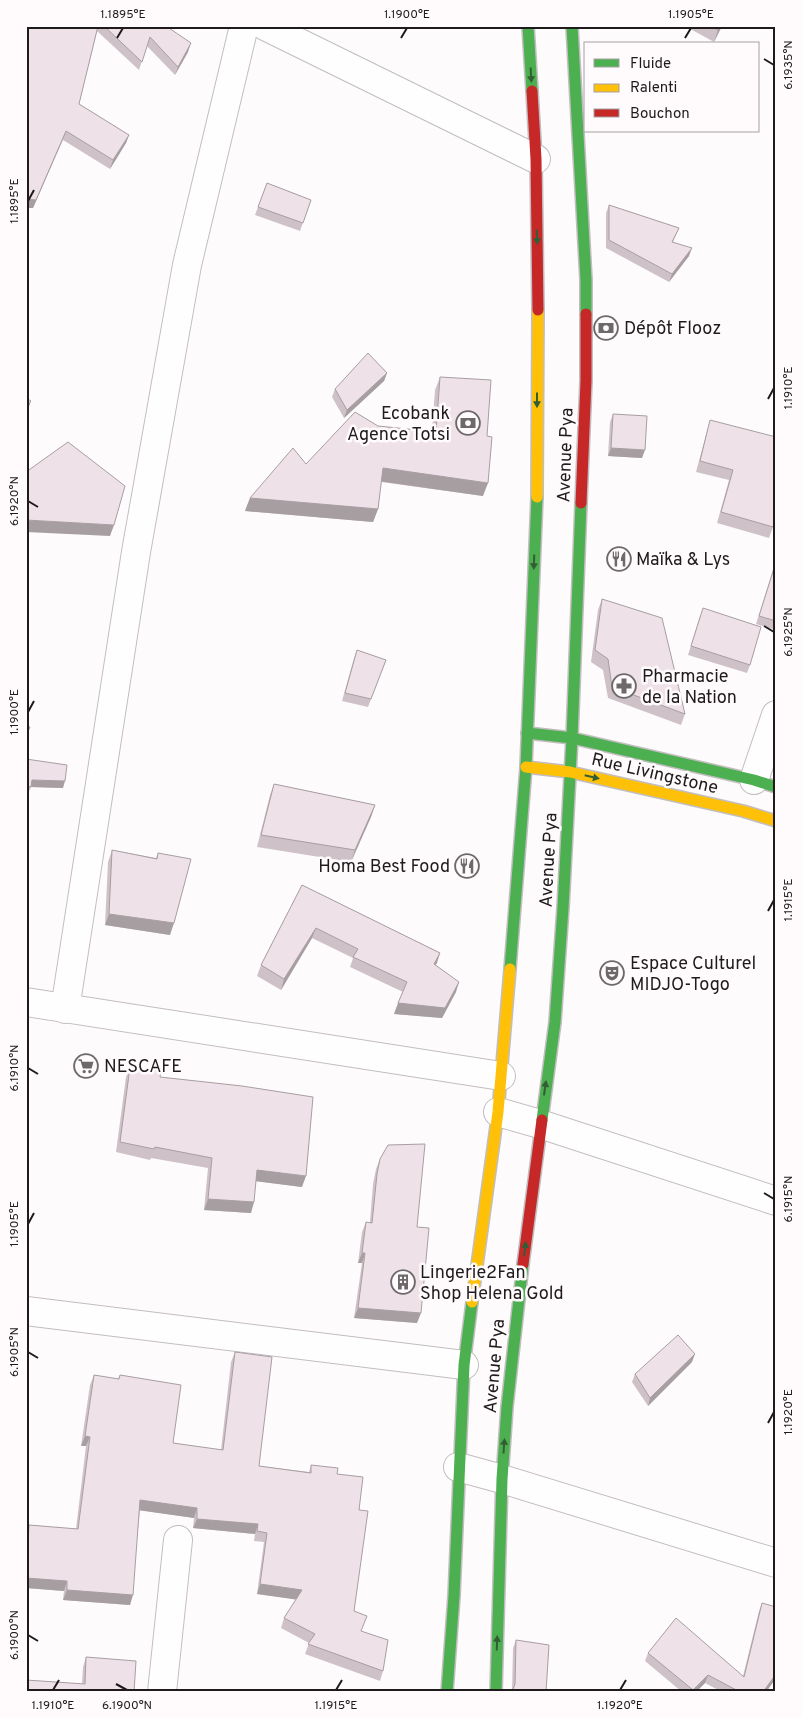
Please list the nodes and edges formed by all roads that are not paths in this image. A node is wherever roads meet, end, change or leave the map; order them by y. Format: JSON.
{"nodes":[{"id":1,"x":244,"y":26,"type":"edge"},
{"id":2,"x":265,"y":26,"type":"edge"},
{"id":3,"x":528,"y":26,"type":"edge"},
{"id":4,"x":572,"y":26,"type":"edge"},
{"id":5,"x":536,"y":159,"type":"junction"},
{"id":6,"x":776,"y":715,"type":"edge"},
{"id":7,"x":527,"y":733,"type":"junction"},
{"id":8,"x":572,"y":738,"type":"junction"},
{"id":9,"x":526,"y":767,"type":"junction"},
{"id":10,"x":570,"y":772,"type":"junction"},
{"id":11,"x":754,"y":794,"type":"edge"},
{"id":12,"x":776,"y":821,"type":"edge"},
{"id":13,"x":26,"y":1002,"type":"edge"},
{"id":14,"x":65,"y":1009,"type":"junction"},
{"id":15,"x":501,"y":1076,"type":"junction"},
{"id":16,"x":498,"y":1112,"type":"junction"},
{"id":17,"x":540,"y":1124,"type":"junction"},
{"id":18,"x":776,"y":1200,"type":"edge"},
{"id":19,"x":26,"y":1310,"type":"edge"},
{"id":20,"x":464,"y":1365,"type":"junction"},
{"id":21,"x":458,"y":1467,"type":"junction"},
{"id":22,"x":502,"y":1479,"type":"junction"},
{"id":23,"x":178,"y":1540,"type":"dead end"},
{"id":24,"x":776,"y":1563,"type":"edge"},
{"id":25,"x":162,"y":1692,"type":"edge"},
{"id":26,"x":447,"y":1692,"type":"edge"},
{"id":27,"x":496,"y":1692,"type":"edge"}],
"edges":[{"from":1,"to":14,"type":"street"},
{"from":2,"to":5,"type":"street"},
{"from":3,"to":5,"type":"main road","name":"Avenue Pya","one_way":true},
{"from":4,"to":8,"type":"main road","name":"Avenue Pya"},
{"from":5,"to":7,"type":"main road","name":"Avenue Pya","one_way":true},
{"from":6,"to":11,"type":"street"},
{"from":7,"to":8,"type":"main road","name":"Rue Livingstone"},
{"from":7,"to":9,"type":"main road","name":"Avenue Pya"},
{"from":8,"to":10,"type":"main road","name":"Avenue Pya"},
{"from":8,"to":11,"type":"main road","name":"Rue Livingstone"},
{"from":9,"to":10,"type":"main road","name":"Rue Livingstone"},
{"from":9,"to":15,"type":"main road","name":"Avenue Pya"},
{"from":10,"to":11,"type":"main road","name":"Rue Livingstone","one_way":true},
{"from":17,"to":10,"type":"main road","name":"Avenue Pya","one_way":true},
{"from":11,"to":12,"type":"main road","name":"Rue Livingstone"},
{"from":13,"to":14,"type":"street"},
{"from":14,"to":15,"type":"street"},
{"from":15,"to":16,"type":"main road","name":"Avenue Pya"},
{"from":16,"to":17,"type":"street"},
{"from":16,"to":20,"type":"main road","name":"Avenue Pya"},
{"from":17,"to":18,"type":"street"},
{"from":22,"to":17,"type":"main road","name":"Avenue Pya","one_way":true},
{"from":19,"to":20,"type":"street"},
{"from":20,"to":21,"type":"main road","name":"Avenue Pya"},
{"from":21,"to":22,"type":"street"},
{"from":21,"to":26,"type":"main road","name":"Avenue Pya"},
{"from":22,"to":24,"type":"street"},
{"from":27,"to":22,"type":"main road","name":"Avenue Pya","one_way":true},
{"from":23,"to":25,"type":"street"}]}
